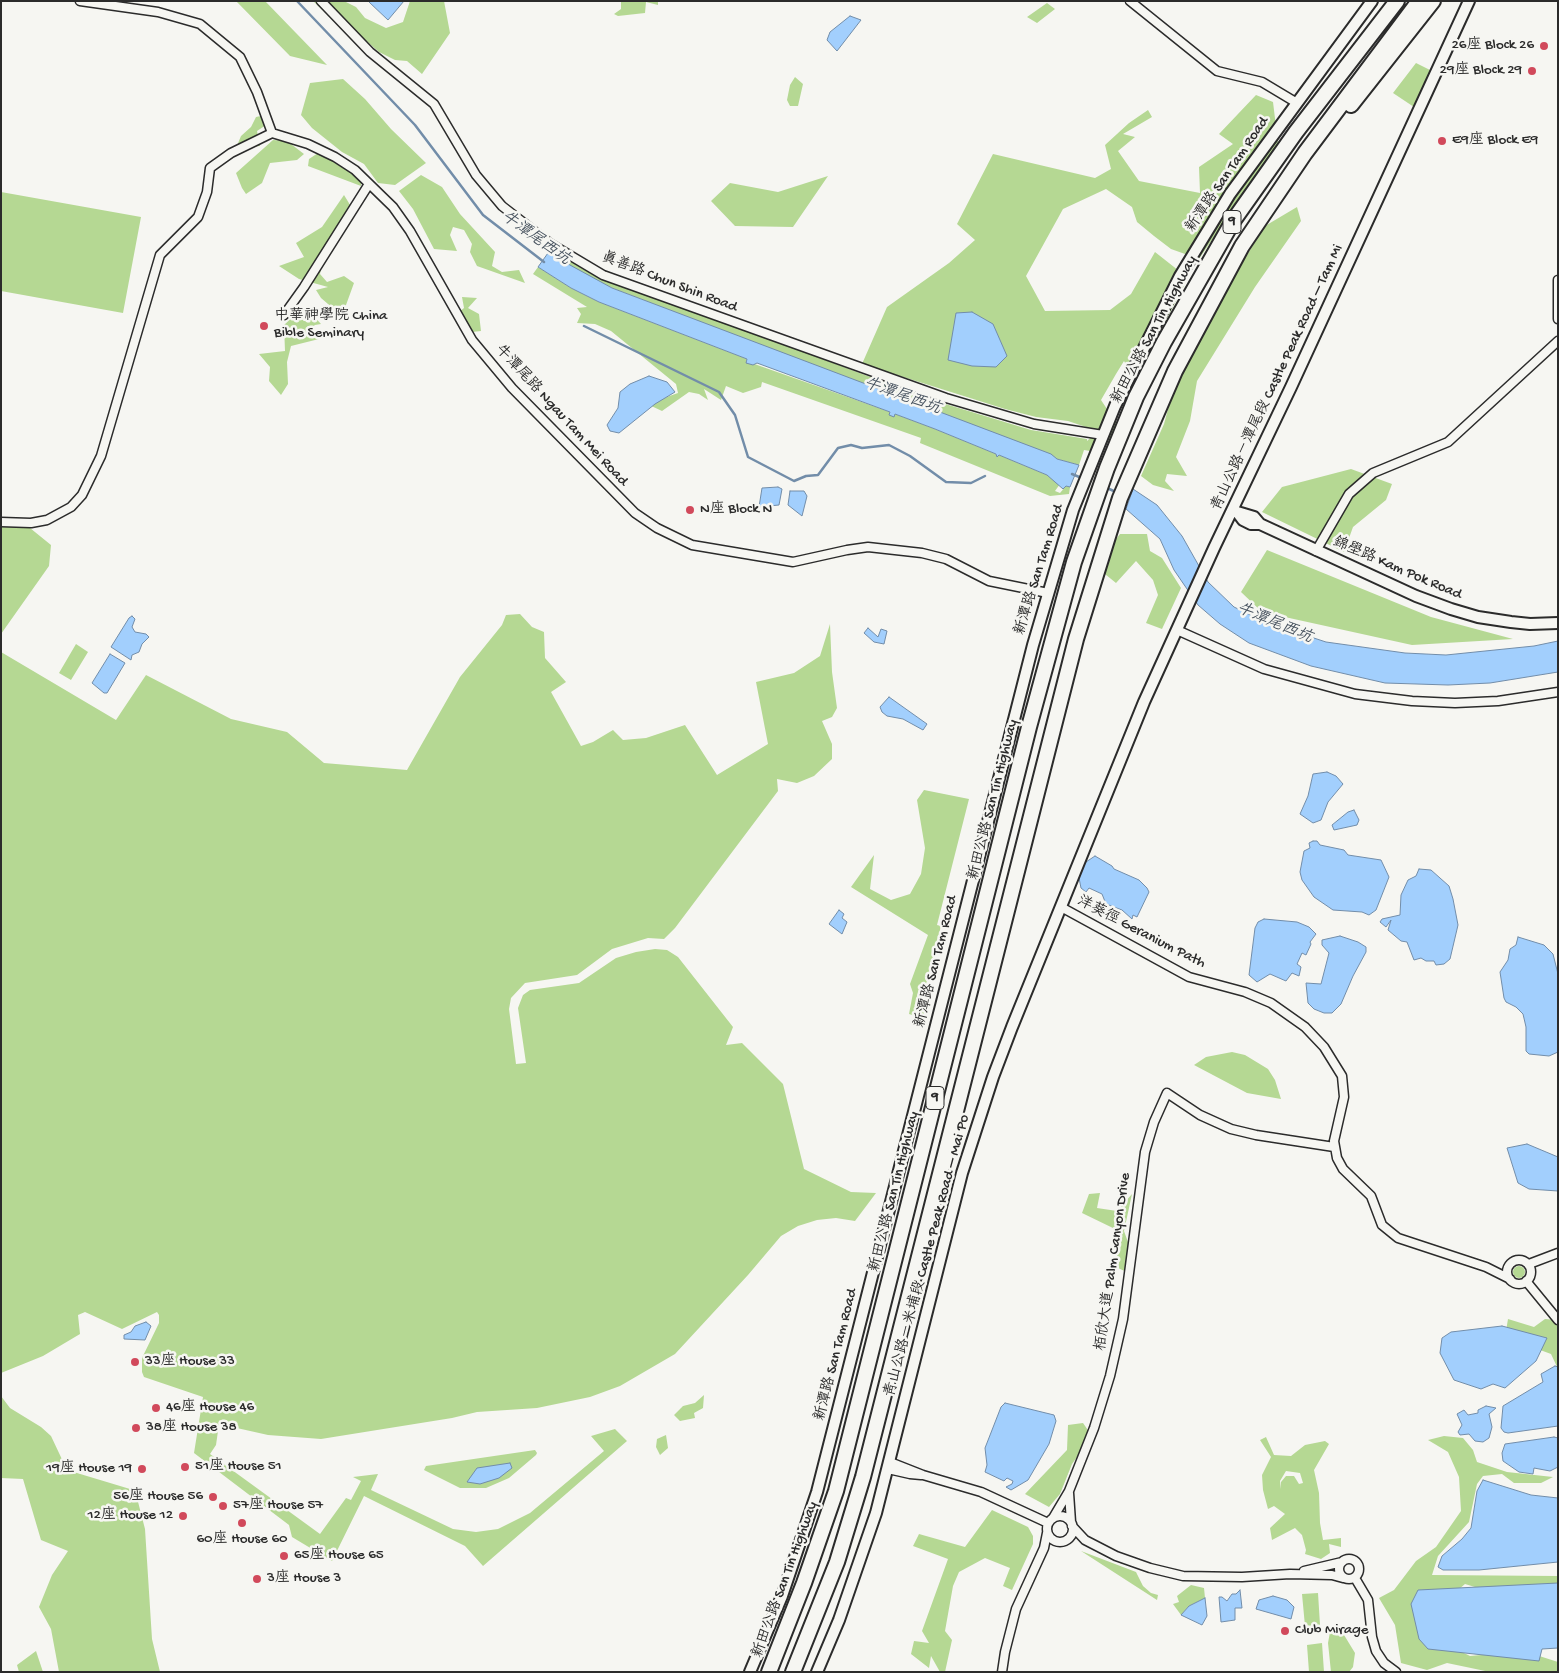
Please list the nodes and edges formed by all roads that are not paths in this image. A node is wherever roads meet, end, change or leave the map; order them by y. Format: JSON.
{"nodes":[{"id":1,"x":80,"y":1,"type":"edge"},
{"id":2,"x":321,"y":1,"type":"edge"},
{"id":3,"x":1130,"y":1,"type":"edge"},
{"id":4,"x":1372,"y":1,"type":"edge"},
{"id":5,"x":1397,"y":1,"type":"edge"},
{"id":6,"x":1419,"y":1,"type":"edge"},
{"id":7,"x":1433,"y":1,"type":"edge"},
{"id":8,"x":1470,"y":1,"type":"edge"},
{"id":9,"x":1297,"y":103,"type":"junction"},
{"id":10,"x":272,"y":133,"type":"junction"},
{"id":11,"x":1305,"y":153,"type":"junction"},
{"id":12,"x":369,"y":184,"type":"junction"},
{"id":13,"x":1558,"y":280,"type":"edge"},
{"id":14,"x":284,"y":315,"type":"dead end"},
{"id":15,"x":1558,"y":319,"type":"edge"},
{"id":16,"x":1558,"y":342,"type":"edge"},
{"id":17,"x":1103,"y":435,"type":"junction"},
{"id":18,"x":1235,"y":511,"type":"junction"},
{"id":19,"x":1,"y":522,"type":"edge"},
{"id":20,"x":1316,"y":551,"type":"junction"},
{"id":21,"x":1048,"y":593,"type":"junction"},
{"id":22,"x":1558,"y":623,"type":"edge"},
{"id":23,"x":1177,"y":630,"type":"junction"},
{"id":24,"x":1558,"y":692,"type":"edge"},
{"id":25,"x":1116,"y":769,"type":"joint"},
{"id":26,"x":1061,"y":907,"type":"junction"},
{"id":27,"x":1334,"y":1146,"type":"junction"},
{"id":28,"x":1558,"y":1253,"type":"edge"},
{"id":29,"x":1528,"y":1264,"type":"junction"},
{"id":30,"x":1486,"y":1267,"type":"junction"},
{"id":31,"x":1509,"y":1267,"type":"junction"},
{"id":32,"x":1510,"y":1279,"type":"junction"},
{"id":33,"x":1526,"y":1281,"type":"junction"},
{"id":34,"x":1558,"y":1320,"type":"edge"},
{"id":35,"x":889,"y":1465,"type":"junction"},
{"id":36,"x":1069,"y":1491,"type":"junction"},
{"id":37,"x":1051,"y":1520,"type":"junction"},
{"id":38,"x":1072,"y":1524,"type":"junction"},
{"id":39,"x":1047,"y":1534,"type":"junction"},
{"id":40,"x":1062,"y":1542,"type":"junction"},
{"id":41,"x":1099,"y":1548,"type":"junction"},
{"id":42,"x":1041,"y":1552,"type":"junction"},
{"id":43,"x":1343,"y":1561,"type":"junction"},
{"id":44,"x":1290,"y":1574,"type":"junction"},
{"id":45,"x":1343,"y":1578,"type":"junction"},
{"id":46,"x":1355,"y":1578,"type":"junction"},
{"id":47,"x":1390,"y":1670,"type":"edge"},
{"id":48,"x":750,"y":1672,"type":"edge"},
{"id":49,"x":769,"y":1672,"type":"edge"},
{"id":50,"x":793,"y":1672,"type":"edge"},
{"id":51,"x":817,"y":1672,"type":"edge"},
{"id":52,"x":1002,"y":1672,"type":"edge"}],
"edges":[{"from":1,"to":10,"type":"street"},
{"from":2,"to":17,"type":"street","name":"真善路 Chun Shin Road"},
{"from":3,"to":9,"type":"street"},
{"from":4,"to":9,"type":"street","name":"新潭路 San Tam Road"},
{"from":5,"to":49,"type":"highway","name":"新田公路 San Tin Highway","number":"9"},
{"from":6,"to":11,"type":"highway","number":"9"},
{"from":7,"to":11,"type":"highway"},
{"from":8,"to":18,"type":"street","name":"青山公路－潭尾段 Castle Peak Road – Tam Mi"},
{"from":9,"to":17,"type":"street","name":"新潭路 San Tam Road"},
{"from":10,"to":12,"type":"street","name":"牛潭尾路 Ngau Tam Mei Road"},
{"from":10,"to":19,"type":"street"},
{"from":11,"to":50,"type":"highway","number":"9"},
{"from":12,"to":14,"type":"street"},
{"from":12,"to":21,"type":"street","name":"牛潭尾路 Ngau Tam Mei Road"},
{"from":13,"to":15,"type":"street"},
{"from":16,"to":20,"type":"street"},
{"from":17,"to":21,"type":"street","name":"新潭路 San Tam Road"},
{"from":18,"to":20,"type":"street","name":"錦壆路 Kam Pok Road"},
{"from":18,"to":23,"type":"street","name":"青山公路－潭尾段 Castle Peak Road – Tam Mi"},
{"from":20,"to":22,"type":"street","name":"錦壆路 Kam Pok Road"},
{"from":21,"to":48,"type":"street","name":"新潭路 San Tam Road"},
{"from":23,"to":24,"type":"street"},
{"from":23,"to":25,"type":"street","name":"青山公路－潭尾段 Castle Peak Road – Tam Mi"},
{"from":25,"to":26,"type":"street","name":"青山公路－米埔段 Castle Peak Road – Mai Po"},
{"from":26,"to":27,"type":"street","name":"洋葵徑 Geranium Path"},
{"from":26,"to":35,"type":"street","name":"青山公路－米埔段 Castle Peak Road – Mai Po"},
{"from":27,"to":30,"type":"street"},
{"from":27,"to":36,"type":"street","name":"栢欣大道 Palm Canyon Drive"},
{"from":28,"to":29,"type":"street"},
{"from":29,"to":31,"type":"street"},
{"from":29,"to":33,"type":"street"},
{"from":30,"to":31,"type":"street"},
{"from":30,"to":32,"type":"street"},
{"from":31,"to":32,"type":"street"},
{"from":32,"to":33,"type":"street"},
{"from":33,"to":34,"type":"street"},
{"from":35,"to":37,"type":"street"},
{"from":35,"to":51,"type":"street","name":"青山公路－米埔段 Castle Peak Road – Mai Po"},
{"from":36,"to":37,"type":"street","name":"栢欣大道 Palm Canyon Drive"},
{"from":36,"to":38,"type":"street","name":"栢欣大道 Palm Canyon Drive"},
{"from":37,"to":38,"type":"street"},
{"from":37,"to":39,"type":"street"},
{"from":38,"to":40,"type":"street"},
{"from":38,"to":41,"type":"street"},
{"from":39,"to":40,"type":"street"},
{"from":39,"to":42,"type":"street"},
{"from":40,"to":41,"type":"street"},
{"from":40,"to":42,"type":"street"},
{"from":41,"to":44,"type":"street"},
{"from":42,"to":52,"type":"street"},
{"from":43,"to":44,"type":"street"},
{"from":43,"to":45,"type":"street"},
{"from":43,"to":46,"type":"street"},
{"from":44,"to":45,"type":"street"},
{"from":45,"to":46,"type":"street"},
{"from":46,"to":47,"type":"street"}]}
